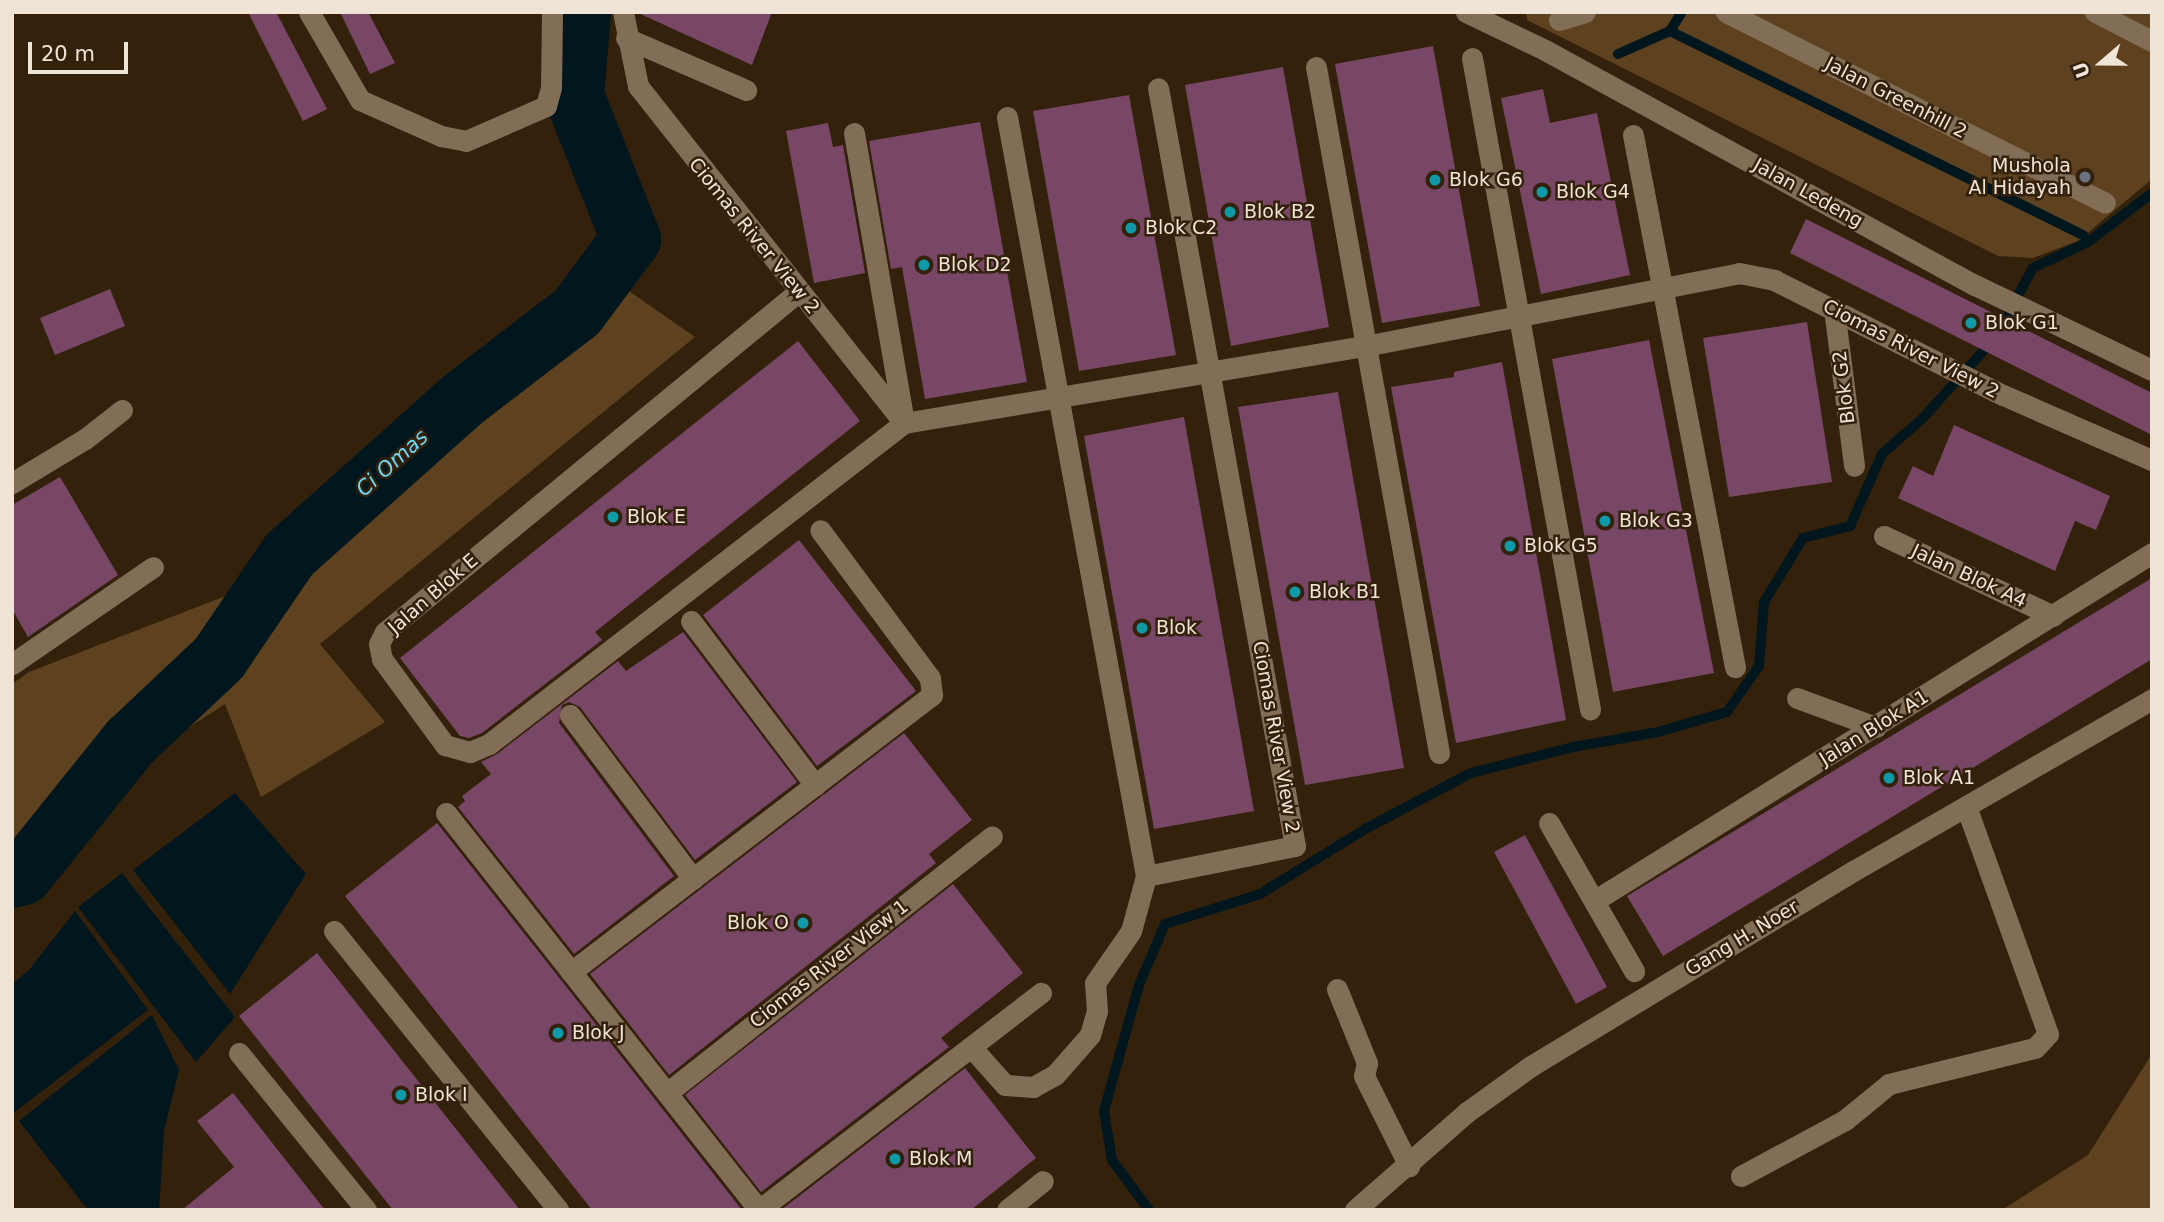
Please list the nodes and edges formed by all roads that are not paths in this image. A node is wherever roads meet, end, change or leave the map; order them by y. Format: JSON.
{"nodes":[{"id":1,"x":309,"y":12,"type":"edge"},
{"id":2,"x":552,"y":12,"type":"edge"},
{"id":3,"x":623,"y":12,"type":"edge"},
{"id":4,"x":1466,"y":12,"type":"edge"},
{"id":5,"x":1585,"y":12,"type":"edge"},
{"id":6,"x":1726,"y":12,"type":"edge"},
{"id":7,"x":2095,"y":12,"type":"edge"},
{"id":8,"x":1559,"y":20,"type":"dead end"},
{"id":9,"x":626,"y":38,"type":"junction"},
{"id":10,"x":2152,"y":41,"type":"edge"},
{"id":11,"x":1472,"y":58,"type":"dead end"},
{"id":12,"x":1315,"y":67,"type":"dead end"},
{"id":13,"x":1158,"y":88,"type":"dead end"},
{"id":14,"x":746,"y":90,"type":"dead end"},
{"id":15,"x":1007,"y":117,"type":"dead end"},
{"id":16,"x":854,"y":133,"type":"dead end"},
{"id":17,"x":1633,"y":135,"type":"dead end"},
{"id":18,"x":2105,"y":203,"type":"dead end"},
{"id":19,"x":1664,"y":289,"type":"junction"},
{"id":20,"x":798,"y":292,"type":"junction"},
{"id":21,"x":1834,"y":309,"type":"junction"},
{"id":22,"x":1522,"y":317,"type":"junction"},
{"id":23,"x":1365,"y":346,"type":"junction"},
{"id":24,"x":2152,"y":370,"type":"edge"},
{"id":25,"x":1212,"y":373,"type":"junction"},
{"id":26,"x":1057,"y":399,"type":"junction"},
{"id":27,"x":122,"y":410,"type":"dead end"},
{"id":28,"x":904,"y":423,"type":"junction"},
{"id":29,"x":2152,"y":460,"type":"edge"},
{"id":30,"x":1854,"y":466,"type":"dead end"},
{"id":31,"x":12,"y":484,"type":"edge"},
{"id":32,"x":820,"y":530,"type":"dead end"},
{"id":33,"x":1884,"y":536,"type":"dead end"},
{"id":34,"x":2152,"y":554,"type":"edge"},
{"id":35,"x":153,"y":567,"type":"dead end"},
{"id":36,"x":2053,"y":616,"type":"junction"},
{"id":37,"x":691,"y":621,"type":"dead end"},
{"id":38,"x":12,"y":663,"type":"edge"},
{"id":39,"x":1735,"y":667,"type":"dead end"},
{"id":40,"x":1797,"y":698,"type":"dead end"},
{"id":41,"x":2152,"y":699,"type":"edge"},
{"id":42,"x":1590,"y":709,"type":"dead end"},
{"id":43,"x":570,"y":715,"type":"dead end"},
{"id":44,"x":1876,"y":727,"type":"junction"},
{"id":45,"x":1439,"y":753,"type":"dead end"},
{"id":46,"x":815,"y":785,"type":"junction"},
{"id":47,"x":1966,"y":806,"type":"junction"},
{"id":48,"x":446,"y":813,"type":"dead end"},
{"id":49,"x":1549,"y":823,"type":"dead end"},
{"id":50,"x":992,"y":836,"type":"dead end"},
{"id":51,"x":1146,"y":876,"type":"junction"},
{"id":52,"x":693,"y":879,"type":"junction"},
{"id":53,"x":1594,"y":901,"type":"junction"},
{"id":54,"x":334,"y":931,"type":"dead end"},
{"id":55,"x":1634,"y":971,"type":"dead end"},
{"id":56,"x":570,"y":972,"type":"junction"},
{"id":57,"x":1337,"y":989,"type":"dead end"},
{"id":58,"x":1041,"y":993,"type":"dead end"},
{"id":59,"x":971,"y":1047,"type":"junction"},
{"id":60,"x":239,"y":1052,"type":"dead end"},
{"id":61,"x":667,"y":1093,"type":"junction"},
{"id":62,"x":1409,"y":1166,"type":"junction"},
{"id":63,"x":1741,"y":1176,"type":"dead end"},
{"id":64,"x":1043,"y":1181,"type":"dead end"},
{"id":65,"x":366,"y":1210,"type":"edge"},
{"id":66,"x":558,"y":1210,"type":"edge"},
{"id":67,"x":759,"y":1210,"type":"edge"},
{"id":68,"x":1007,"y":1210,"type":"edge"},
{"id":69,"x":1355,"y":1210,"type":"edge"}],
"edges":[{"from":1,"to":2,"type":"street"},
{"from":3,"to":9,"type":"street","name":"Ciomas River View 2"},
{"from":4,"to":24,"type":"street","name":"Jalan Ledeng"},
{"from":5,"to":8,"type":"street"},
{"from":6,"to":18,"type":"street","name":"Jalan Greenhill 2"},
{"from":7,"to":10,"type":"street"},
{"from":9,"to":14,"type":"street"},
{"from":9,"to":20,"type":"street","name":"Ciomas River View 2"},
{"from":11,"to":22,"type":"street"},
{"from":12,"to":23,"type":"street"},
{"from":13,"to":25,"type":"street","name":"Ciomas River View 2"},
{"from":15,"to":26,"type":"street"},
{"from":16,"to":28,"type":"street"},
{"from":17,"to":19,"type":"street"},
{"from":19,"to":21,"type":"street","name":"Ciomas River View 2"},
{"from":19,"to":22,"type":"street","name":"Ciomas River View 2"},
{"from":19,"to":39,"type":"street"},
{"from":20,"to":28,"type":"street","name":"Ciomas River View 2"},
{"from":20,"to":28,"type":"street","name":"Jalan Blok E"},
{"from":21,"to":29,"type":"street","name":"Ciomas River View 2"},
{"from":21,"to":30,"type":"street","name":"Blok G2"},
{"from":22,"to":23,"type":"street","name":"Ciomas River View 2"},
{"from":22,"to":42,"type":"street"},
{"from":23,"to":25,"type":"street","name":"Ciomas River View 2"},
{"from":23,"to":45,"type":"street"},
{"from":25,"to":26,"type":"street","name":"Ciomas River View 2"},
{"from":25,"to":51,"type":"street","name":"Ciomas River View 2"},
{"from":26,"to":28,"type":"street","name":"Ciomas River View 2"},
{"from":26,"to":51,"type":"street"},
{"from":27,"to":31,"type":"street"},
{"from":32,"to":46,"type":"street"},
{"from":33,"to":36,"type":"street","name":"Jalan Blok A4"},
{"from":34,"to":36,"type":"street","name":"Jalan Blok A1"},
{"from":35,"to":38,"type":"street"},
{"from":36,"to":44,"type":"street","name":"Jalan Blok A1"},
{"from":37,"to":46,"type":"street"},
{"from":40,"to":44,"type":"street"},
{"from":41,"to":47,"type":"street","name":"Gang H. Noer"},
{"from":43,"to":52,"type":"street"},
{"from":44,"to":53,"type":"street","name":"Jalan Blok A1"},
{"from":46,"to":52,"type":"street"},
{"from":47,"to":62,"type":"street","name":"Gang H. Noer"},
{"from":47,"to":63,"type":"street"},
{"from":48,"to":56,"type":"street"},
{"from":49,"to":53,"type":"street"},
{"from":50,"to":61,"type":"street","name":"Ciomas River View 1"},
{"from":51,"to":59,"type":"street"},
{"from":52,"to":56,"type":"street"},
{"from":53,"to":55,"type":"street"},
{"from":54,"to":66,"type":"street"},
{"from":56,"to":61,"type":"street"},
{"from":57,"to":62,"type":"street"},
{"from":58,"to":59,"type":"street"},
{"from":59,"to":67,"type":"street"},
{"from":60,"to":65,"type":"street"},
{"from":61,"to":67,"type":"street"},
{"from":62,"to":69,"type":"street","name":"Gang H. Noer"},
{"from":64,"to":68,"type":"street"}]}
